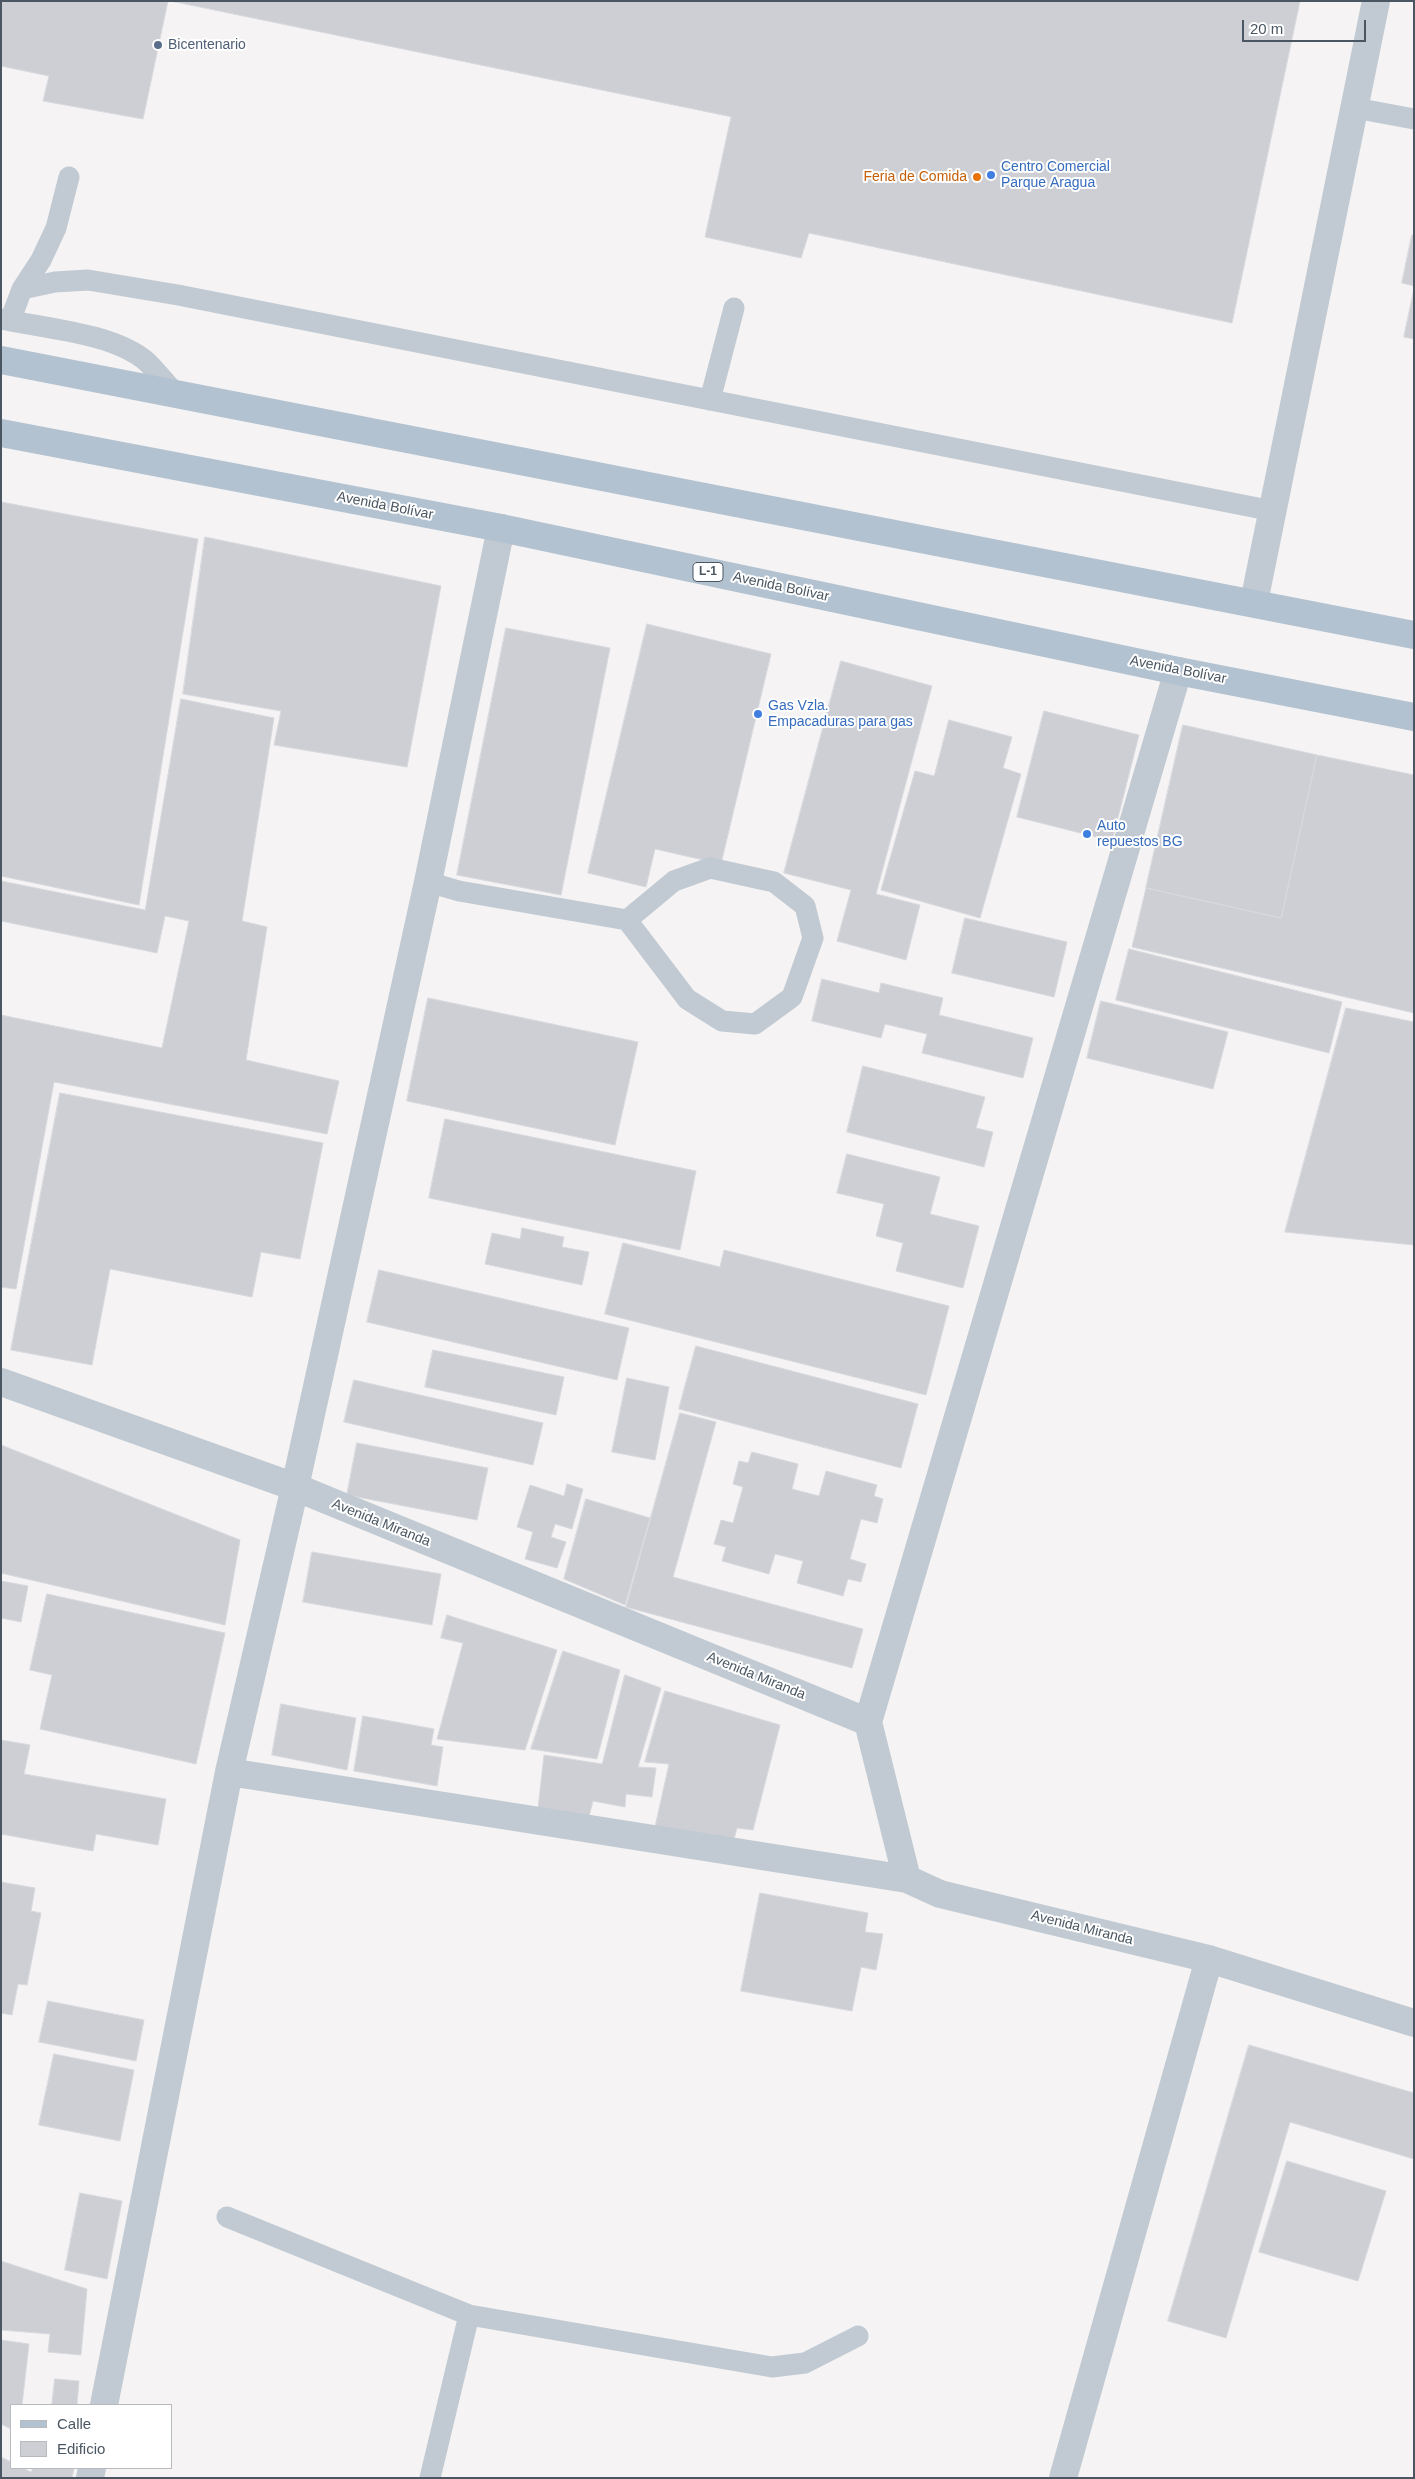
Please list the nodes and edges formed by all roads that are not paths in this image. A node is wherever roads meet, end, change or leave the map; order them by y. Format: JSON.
{"nodes":[{"id":1,"x":1376,"y":1,"type":"edge"},
{"id":2,"x":1355,"y":108,"type":"junction"},
{"id":3,"x":1414,"y":119,"type":"edge"},
{"id":4,"x":69,"y":177,"type":"dead end"},
{"id":5,"x":22,"y":289,"type":"junction"},
{"id":6,"x":734,"y":308,"type":"dead end"},
{"id":7,"x":6,"y":320,"type":"edge"},
{"id":8,"x":1,"y":360,"type":"edge"},
{"id":9,"x":175,"y":393,"type":"junction"},
{"id":10,"x":710,"y":400,"type":"junction"},
{"id":11,"x":1,"y":433,"type":"edge"},
{"id":12,"x":1273,"y":511,"type":"junction"},
{"id":13,"x":501,"y":528,"type":"junction"},
{"id":14,"x":1254,"y":602,"type":"junction"},
{"id":15,"x":1414,"y":635,"type":"edge"},
{"id":16,"x":1178,"y":671,"type":"junction"},
{"id":17,"x":1414,"y":717,"type":"edge"},
{"id":18,"x":428,"y":882,"type":"junction"},
{"id":19,"x":627,"y":920,"type":"junction"},
{"id":20,"x":1,"y":1382,"type":"edge"},
{"id":21,"x":295,"y":1487,"type":"junction"},
{"id":22,"x":868,"y":1722,"type":"junction"},
{"id":23,"x":229,"y":1772,"type":"junction"},
{"id":24,"x":907,"y":1879,"type":"junction"},
{"id":25,"x":1209,"y":1959,"type":"junction"},
{"id":26,"x":1414,"y":2023,"type":"edge"},
{"id":27,"x":228,"y":2218,"type":"dead end"},
{"id":28,"x":469,"y":2315,"type":"junction"},
{"id":29,"x":858,"y":2336,"type":"dead end"},
{"id":30,"x":104,"y":2404,"type":"edge"},
{"id":31,"x":430,"y":2478,"type":"edge"},
{"id":32,"x":1063,"y":2478,"type":"edge"}],
"edges":[{"from":1,"to":2,"type":"street"},
{"from":2,"to":3,"type":"lane"},
{"from":2,"to":12,"type":"street"},
{"from":4,"to":5,"type":"lane"},
{"from":5,"to":7,"type":"lane"},
{"from":5,"to":10,"type":"lane"},
{"from":6,"to":10,"type":"lane"},
{"from":7,"to":9,"type":"lane"},
{"from":8,"to":9,"type":"main road"},
{"from":9,"to":14,"type":"main road"},
{"from":10,"to":12,"type":"lane"},
{"from":11,"to":13,"type":"main road","name":"Avenida Bolívar","number":"L-1"},
{"from":12,"to":14,"type":"street"},
{"from":13,"to":16,"type":"main road","name":"Avenida Bolívar","number":"L-1"},
{"from":13,"to":18,"type":"street"},
{"from":14,"to":15,"type":"main road"},
{"from":16,"to":17,"type":"main road","name":"Avenida Bolívar","number":"L-1"},
{"from":16,"to":22,"type":"street"},
{"from":18,"to":19,"type":"lane"},
{"from":18,"to":21,"type":"street"},
{"from":19,"to":19,"type":"lane"},
{"from":20,"to":21,"type":"street","name":"Avenida Miranda"},
{"from":21,"to":22,"type":"street","name":"Avenida Miranda"},
{"from":21,"to":23,"type":"street"},
{"from":22,"to":24,"type":"street"},
{"from":23,"to":24,"type":"street","name":"Avenida Miranda"},
{"from":23,"to":30,"type":"street"},
{"from":24,"to":25,"type":"street","name":"Avenida Miranda"},
{"from":25,"to":26,"type":"street","name":"Avenida Miranda"},
{"from":25,"to":32,"type":"street"},
{"from":27,"to":28,"type":"lane"},
{"from":28,"to":29,"type":"lane"},
{"from":28,"to":31,"type":"lane"}]}
